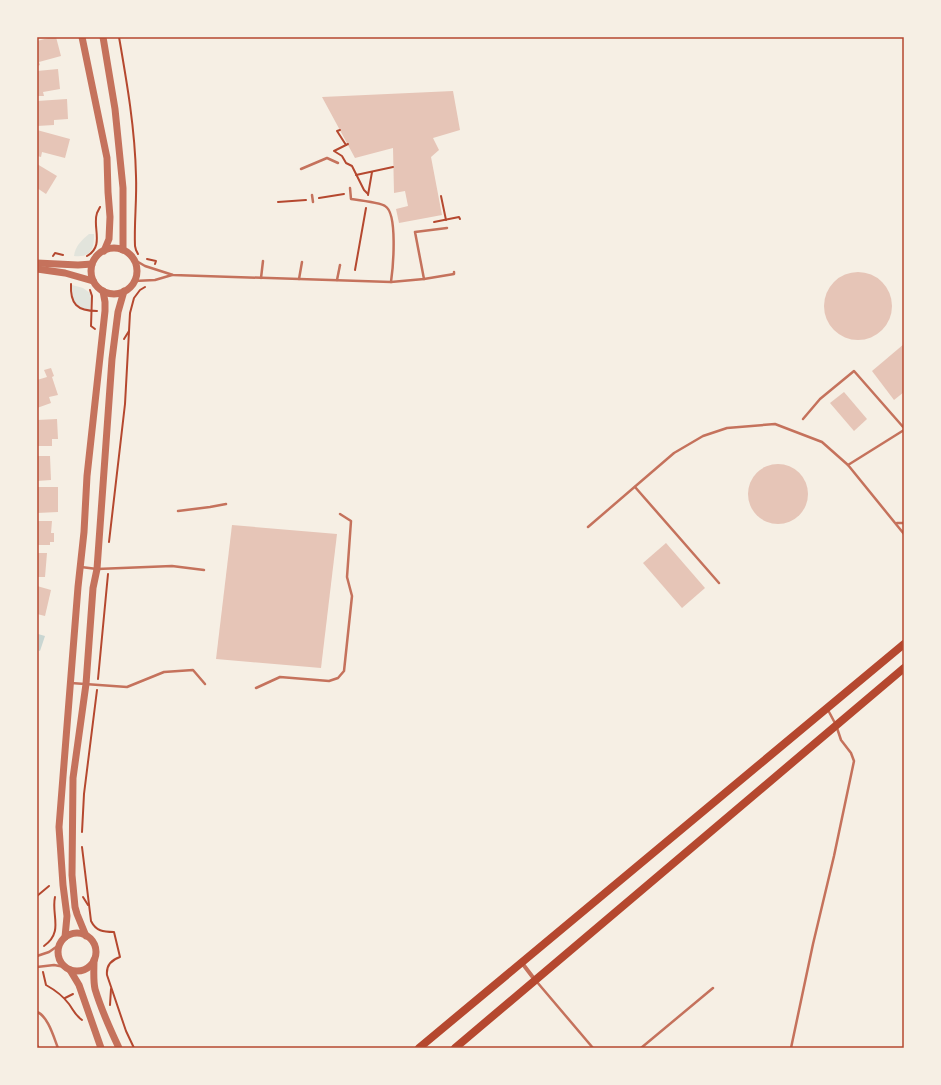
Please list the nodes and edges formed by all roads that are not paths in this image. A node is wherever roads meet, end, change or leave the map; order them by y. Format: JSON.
{"nodes":[{"id":1,"x":82,"y":37,"type":"edge"},
{"id":2,"x":103,"y":37,"type":"edge"},
{"id":3,"x":338,"y":163,"type":"dead end"},
{"id":4,"x":301,"y":169,"type":"dead end"},
{"id":5,"x":350,"y":188,"type":"dead end"},
{"id":6,"x":312,"y":195,"type":"dead end"},
{"id":7,"x":313,"y":202,"type":"dead end"},
{"id":8,"x":447,"y":228,"type":"dead end"},
{"id":9,"x":122,"y":250,"type":"junction"},
{"id":10,"x":104,"y":251,"type":"junction"},
{"id":11,"x":133,"y":259,"type":"junction"},
{"id":12,"x":263,"y":261,"type":"dead end"},
{"id":13,"x":302,"y":262,"type":"dead end"},
{"id":14,"x":37,"y":263,"type":"edge"},
{"id":15,"x":92,"y":264,"type":"junction"},
{"id":16,"x":340,"y":265,"type":"dead end"},
{"id":17,"x":37,"y":270,"type":"edge"},
{"id":18,"x":454,"y":272,"type":"dead end"},
{"id":19,"x":173,"y":274,"type":"junction"},
{"id":20,"x":261,"y":278,"type":"junction"},
{"id":21,"x":299,"y":279,"type":"junction"},
{"id":22,"x":424,"y":279,"type":"junction"},
{"id":23,"x":338,"y":280,"type":"junction"},
{"id":24,"x":93,"y":281,"type":"junction"},
{"id":25,"x":134,"y":281,"type":"junction"},
{"id":26,"x":391,"y":282,"type":"junction"},
{"id":27,"x":103,"y":291,"type":"junction"},
{"id":28,"x":124,"y":291,"type":"junction"},
{"id":29,"x":803,"y":419,"type":"dead end"},
{"id":30,"x":904,"y":429,"type":"edge"},
{"id":31,"x":848,"y":465,"type":"junction"},
{"id":32,"x":635,"y":487,"type":"junction"},
{"id":33,"x":226,"y":504,"type":"dead end"},
{"id":34,"x":178,"y":511,"type":"dead end"},
{"id":35,"x":340,"y":514,"type":"dead end"},
{"id":36,"x":896,"y":523,"type":"junction"},
{"id":37,"x":904,"y":523,"type":"edge"},
{"id":38,"x":588,"y":527,"type":"dead end"},
{"id":39,"x":904,"y":534,"type":"edge"},
{"id":40,"x":80,"y":567,"type":"junction"},
{"id":41,"x":97,"y":569,"type":"junction"},
{"id":42,"x":204,"y":570,"type":"dead end"},
{"id":43,"x":719,"y":583,"type":"dead end"},
{"id":44,"x":904,"y":644,"type":"edge"},
{"id":45,"x":904,"y":668,"type":"edge"},
{"id":46,"x":70,"y":682,"type":"junction"},
{"id":47,"x":86,"y":684,"type":"junction"},
{"id":48,"x":205,"y":684,"type":"dead end"},
{"id":49,"x":256,"y":688,"type":"dead end"},
{"id":50,"x":827,"y":708,"type":"junction"},
{"id":51,"x":836,"y":725,"type":"junction"},
{"id":52,"x":86,"y":936,"type":"junction"},
{"id":53,"x":65,"y":937,"type":"junction"},
{"id":54,"x":59,"y":946,"type":"junction"},
{"id":55,"x":37,"y":956,"type":"edge"},
{"id":56,"x":94,"y":960,"type":"junction"},
{"id":57,"x":522,"y":963,"type":"junction"},
{"id":58,"x":37,"y":967,"type":"edge"},
{"id":59,"x":68,"y":968,"type":"junction"},
{"id":60,"x":536,"y":980,"type":"junction"},
{"id":61,"x":713,"y":988,"type":"dead end"},
{"id":62,"x":37,"y":1012,"type":"edge"},
{"id":63,"x":58,"y":1048,"type":"edge"},
{"id":64,"x":101,"y":1048,"type":"edge"},
{"id":65,"x":119,"y":1048,"type":"edge"},
{"id":66,"x":419,"y":1048,"type":"edge"},
{"id":67,"x":455,"y":1048,"type":"edge"},
{"id":68,"x":593,"y":1048,"type":"edge"},
{"id":69,"x":641,"y":1048,"type":"edge"},
{"id":70,"x":790,"y":1048,"type":"edge"}],
"edges":[{"from":1,"to":10,"type":"street"},
{"from":2,"to":9,"type":"street"},
{"from":3,"to":4,"type":"lane"},
{"from":5,"to":26,"type":"lane"},
{"from":6,"to":7,"type":"lane"},
{"from":8,"to":22,"type":"lane"},
{"from":9,"to":10,"type":"street"},
{"from":9,"to":11,"type":"street"},
{"from":10,"to":15,"type":"street"},
{"from":11,"to":19,"type":"lane"},
{"from":11,"to":25,"type":"street"},
{"from":12,"to":20,"type":"lane"},
{"from":13,"to":21,"type":"lane"},
{"from":14,"to":15,"type":"street"},
{"from":15,"to":24,"type":"street"},
{"from":16,"to":23,"type":"lane"},
{"from":17,"to":24,"type":"street"},
{"from":18,"to":22,"type":"lane"},
{"from":19,"to":20,"type":"lane"},
{"from":19,"to":25,"type":"lane"},
{"from":20,"to":21,"type":"lane"},
{"from":21,"to":23,"type":"lane"},
{"from":22,"to":26,"type":"lane"},
{"from":23,"to":26,"type":"lane"},
{"from":24,"to":27,"type":"street"},
{"from":25,"to":28,"type":"street"},
{"from":27,"to":28,"type":"street"},
{"from":27,"to":40,"type":"street"},
{"from":28,"to":41,"type":"street"},
{"from":29,"to":30,"type":"lane"},
{"from":30,"to":31,"type":"lane"},
{"from":31,"to":32,"type":"lane"},
{"from":31,"to":36,"type":"lane"},
{"from":32,"to":38,"type":"lane"},
{"from":32,"to":43,"type":"lane"},
{"from":33,"to":34,"type":"lane"},
{"from":35,"to":49,"type":"lane"},
{"from":36,"to":37,"type":"lane"},
{"from":36,"to":39,"type":"lane"},
{"from":40,"to":41,"type":"lane"},
{"from":40,"to":46,"type":"street"},
{"from":41,"to":42,"type":"lane"},
{"from":41,"to":47,"type":"street"},
{"from":44,"to":50,"type":"main road"},
{"from":45,"to":51,"type":"main road"},
{"from":46,"to":47,"type":"lane"},
{"from":46,"to":53,"type":"street"},
{"from":47,"to":48,"type":"lane"},
{"from":47,"to":52,"type":"street"},
{"from":50,"to":51,"type":"lane"},
{"from":50,"to":57,"type":"main road"},
{"from":51,"to":60,"type":"main road"},
{"from":51,"to":70,"type":"lane"},
{"from":52,"to":53,"type":"street"},
{"from":52,"to":56,"type":"street"},
{"from":53,"to":54,"type":"street"},
{"from":54,"to":55,"type":"lane"},
{"from":54,"to":59,"type":"street"},
{"from":56,"to":59,"type":"street"},
{"from":56,"to":65,"type":"street"},
{"from":57,"to":60,"type":"street"},
{"from":57,"to":66,"type":"main road"},
{"from":58,"to":59,"type":"lane"},
{"from":59,"to":64,"type":"street"},
{"from":60,"to":67,"type":"main road"},
{"from":60,"to":68,"type":"lane"},
{"from":61,"to":69,"type":"lane"},
{"from":62,"to":63,"type":"lane"}]}
